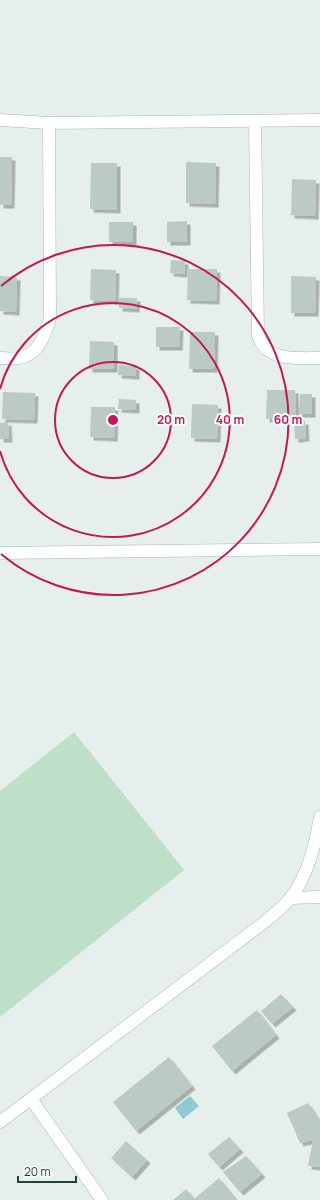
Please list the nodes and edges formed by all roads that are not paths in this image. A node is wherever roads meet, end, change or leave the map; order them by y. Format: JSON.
{"nodes":[{"id":1,"x":0,"y":120,"type":"edge"},
{"id":2,"x":320,"y":120,"type":"edge"},
{"id":3,"x":255,"y":121,"type":"junction"},
{"id":4,"x":49,"y":123,"type":"junction"},
{"id":5,"x":0,"y":358,"type":"edge"},
{"id":6,"x":320,"y":358,"type":"edge"},
{"id":7,"x":320,"y":549,"type":"edge"},
{"id":8,"x":0,"y":553,"type":"edge"},
{"id":9,"x":320,"y":817,"type":"edge"},
{"id":10,"x":320,"y":897,"type":"edge"},
{"id":11,"x":290,"y":898,"type":"junction"},
{"id":12,"x":31,"y":1099,"type":"junction"},
{"id":13,"x":0,"y":1122,"type":"edge"},
{"id":14,"x":102,"y":1200,"type":"edge"}],
"edges":[{"from":1,"to":4,"type":"street"},
{"from":2,"to":3,"type":"street"},
{"from":3,"to":4,"type":"street"},
{"from":3,"to":6,"type":"street"},
{"from":4,"to":5,"type":"street"},
{"from":7,"to":8,"type":"street"},
{"from":9,"to":11,"type":"street"},
{"from":10,"to":11,"type":"street"},
{"from":11,"to":12,"type":"street"},
{"from":12,"to":13,"type":"street"},
{"from":12,"to":14,"type":"street"}]}
